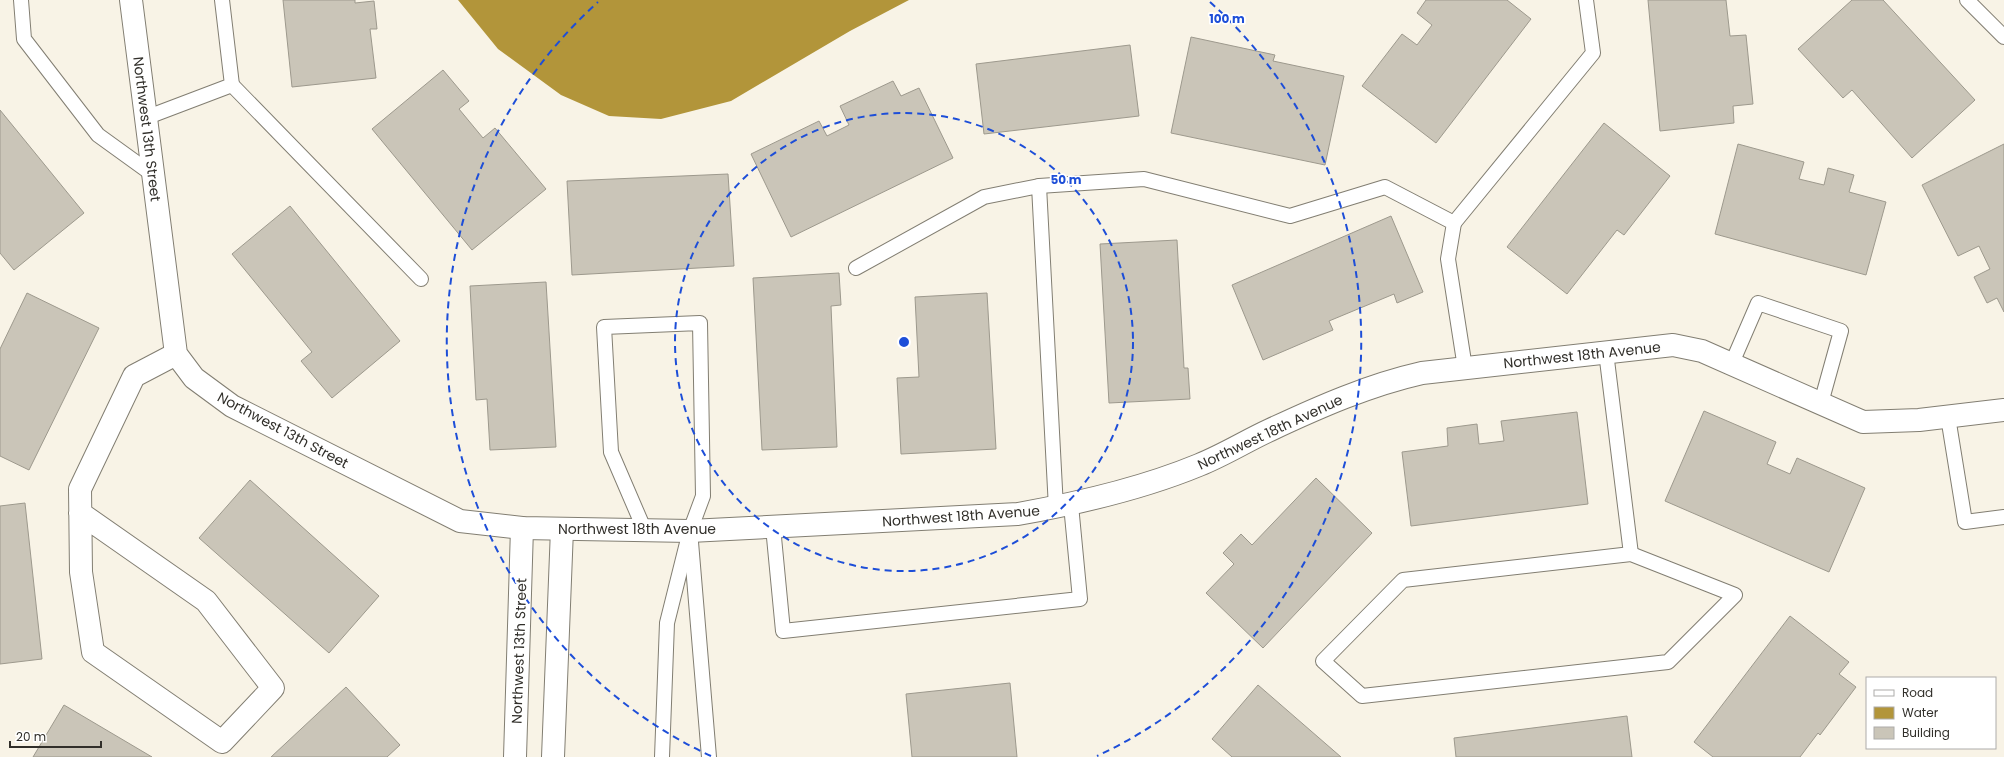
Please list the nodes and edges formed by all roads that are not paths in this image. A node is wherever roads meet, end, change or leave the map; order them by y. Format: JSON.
{"nodes":[{"id":1,"x":21,"y":0,"type":"edge"},
{"id":2,"x":131,"y":0,"type":"edge"},
{"id":3,"x":222,"y":0,"type":"edge"},
{"id":4,"x":1586,"y":0,"type":"edge"},
{"id":5,"x":1967,"y":0,"type":"edge"},
{"id":6,"x":2004,"y":37,"type":"edge"},
{"id":7,"x":232,"y":85,"type":"junction"},
{"id":8,"x":145,"y":118,"type":"junction"},
{"id":9,"x":152,"y":174,"type":"junction"},
{"id":10,"x":1039,"y":186,"type":"junction"},
{"id":11,"x":1454,"y":223,"type":"junction"},
{"id":12,"x":856,"y":268,"type":"dead end"},
{"id":13,"x":421,"y":279,"type":"dead end"},
{"id":14,"x":1606,"y":352,"type":"junction"},
{"id":15,"x":176,"y":354,"type":"junction"},
{"id":16,"x":1732,"y":363,"type":"junction"},
{"id":17,"x":1465,"y":368,"type":"junction"},
{"id":18,"x":1821,"y":403,"type":"junction"},
{"id":19,"x":2004,"y":410,"type":"edge"},
{"id":20,"x":1948,"y":417,"type":"junction"},
{"id":21,"x":1064,"y":506,"type":"junction"},
{"id":22,"x":80,"y":513,"type":"junction"},
{"id":23,"x":2004,"y":517,"type":"edge"},
{"id":24,"x":773,"y":527,"type":"junction"},
{"id":25,"x":522,"y":528,"type":"junction"},
{"id":26,"x":562,"y":529,"type":"junction"},
{"id":27,"x":645,"y":530,"type":"junction"},
{"id":28,"x":690,"y":531,"type":"junction"},
{"id":29,"x":1631,"y":554,"type":"junction"},
{"id":30,"x":515,"y":757,"type":"edge"},
{"id":31,"x":553,"y":757,"type":"edge"},
{"id":32,"x":662,"y":757,"type":"edge"},
{"id":33,"x":709,"y":757,"type":"edge"}],
"edges":[{"from":1,"to":9,"type":"lane"},
{"from":2,"to":8,"type":"street","name":"Northwest 13th Street"},
{"from":3,"to":7,"type":"lane"},
{"from":4,"to":11,"type":"lane"},
{"from":5,"to":6,"type":"lane"},
{"from":7,"to":8,"type":"lane"},
{"from":7,"to":13,"type":"lane"},
{"from":8,"to":9,"type":"street","name":"Northwest 13th Street"},
{"from":9,"to":15,"type":"street","name":"Northwest 13th Street"},
{"from":10,"to":11,"type":"lane"},
{"from":10,"to":12,"type":"lane"},
{"from":10,"to":21,"type":"lane"},
{"from":11,"to":17,"type":"lane"},
{"from":14,"to":16,"type":"street","name":"Northwest 18th Avenue"},
{"from":14,"to":17,"type":"street","name":"Northwest 18th Avenue"},
{"from":14,"to":29,"type":"lane"},
{"from":15,"to":22,"type":"street"},
{"from":15,"to":25,"type":"street","name":"Northwest 13th Street"},
{"from":16,"to":18,"type":"street","name":"Northwest 18th Avenue"},
{"from":16,"to":18,"type":"lane"},
{"from":17,"to":21,"type":"street","name":"Northwest 18th Avenue"},
{"from":18,"to":20,"type":"street","name":"Northwest 18th Avenue"},
{"from":19,"to":20,"type":"street","name":"Northwest 18th Avenue"},
{"from":20,"to":23,"type":"lane"},
{"from":21,"to":24,"type":"street","name":"Northwest 18th Avenue"},
{"from":21,"to":24,"type":"lane"},
{"from":22,"to":22,"type":"street"},
{"from":24,"to":28,"type":"street","name":"Northwest 18th Avenue"},
{"from":25,"to":26,"type":"street","name":"Northwest 18th Avenue"},
{"from":25,"to":30,"type":"street","name":"Northwest 13th Street"},
{"from":26,"to":27,"type":"street","name":"Northwest 18th Avenue"},
{"from":26,"to":31,"type":"street"},
{"from":27,"to":28,"type":"street","name":"Northwest 18th Avenue"},
{"from":27,"to":28,"type":"lane"},
{"from":28,"to":32,"type":"lane"},
{"from":28,"to":33,"type":"lane"},
{"from":29,"to":29,"type":"lane"}]}
